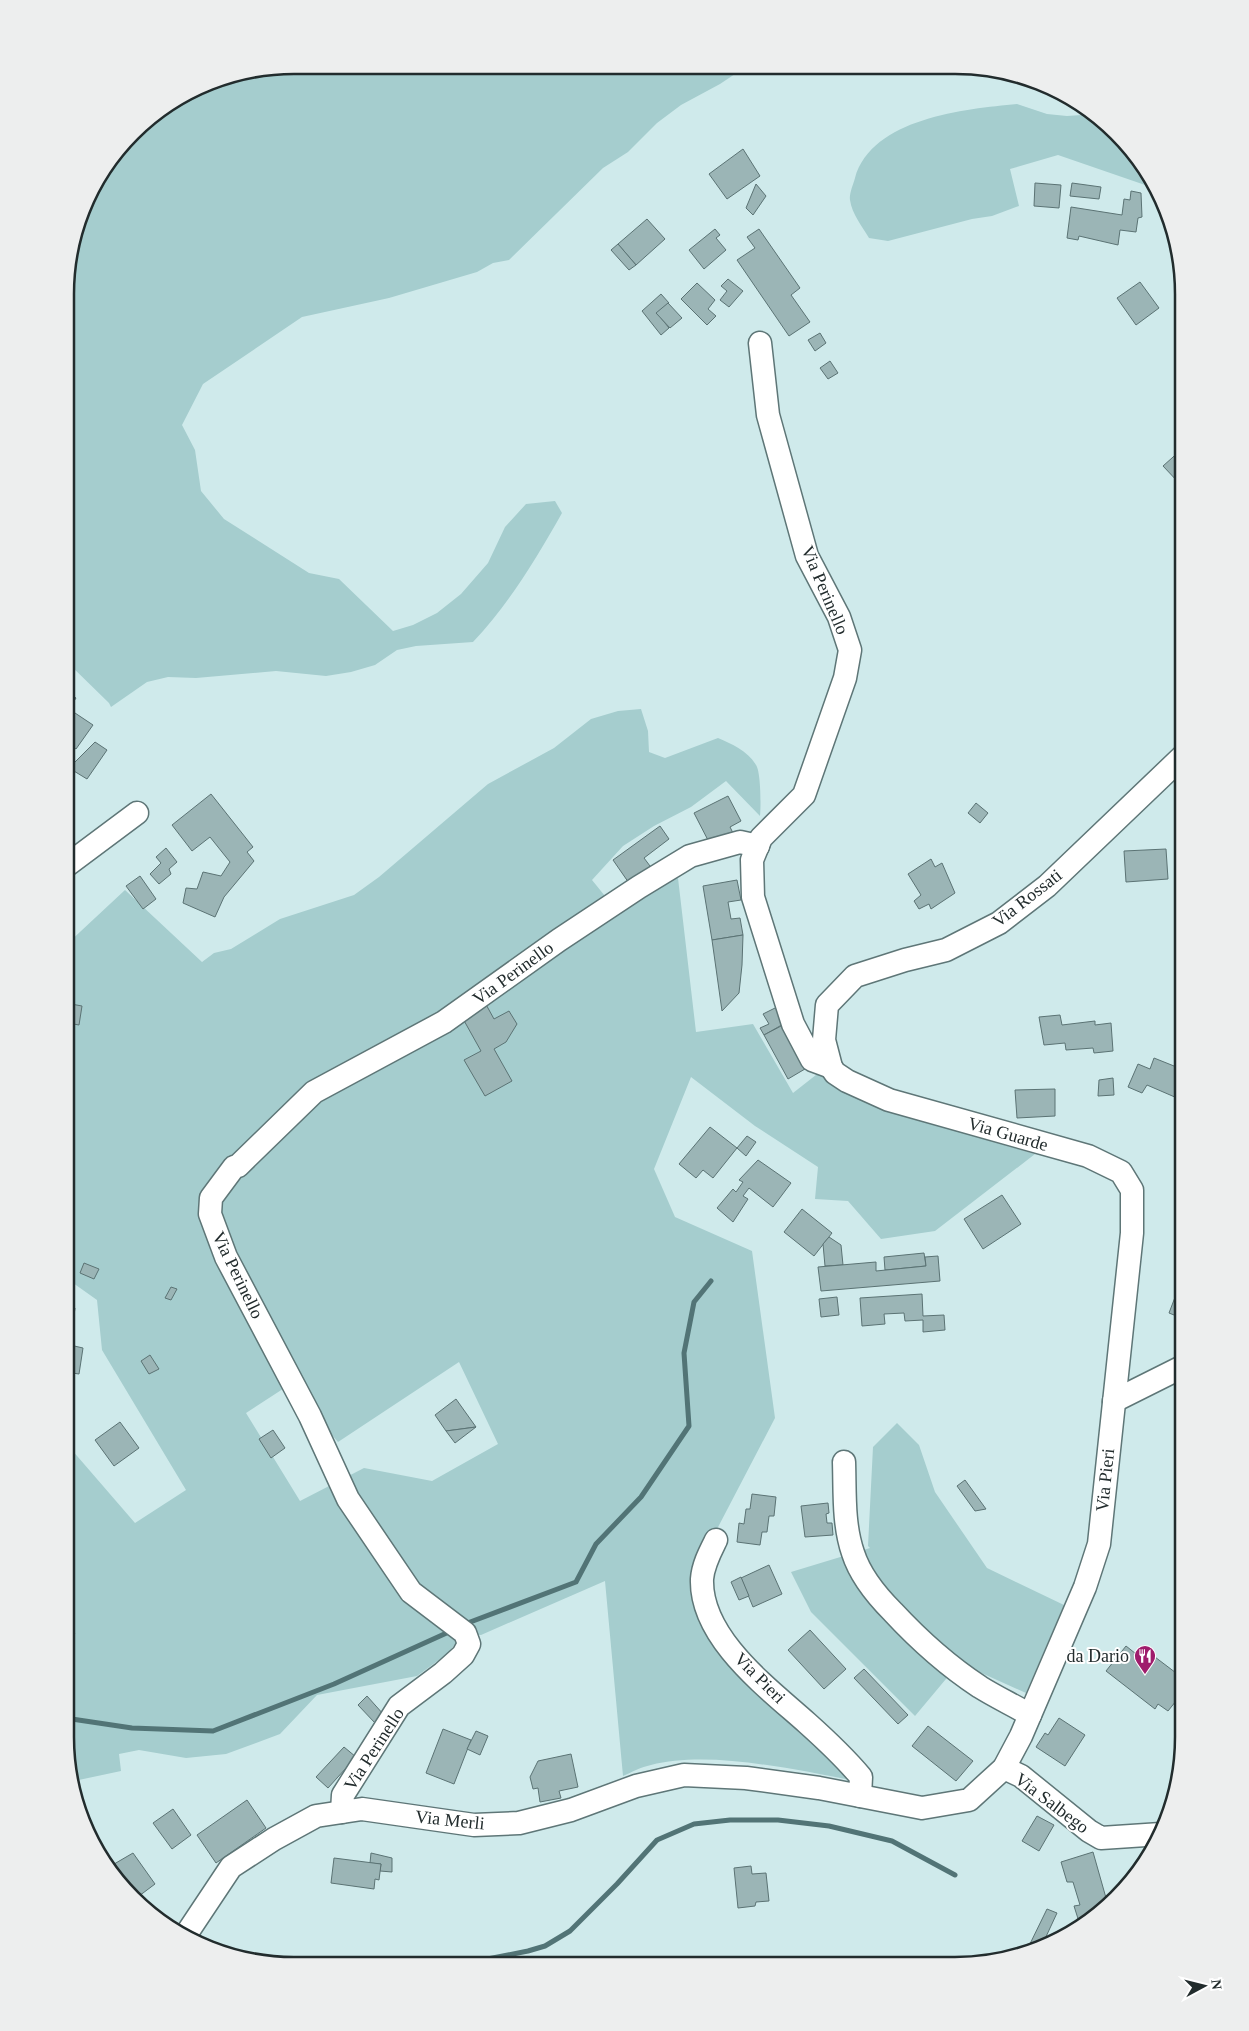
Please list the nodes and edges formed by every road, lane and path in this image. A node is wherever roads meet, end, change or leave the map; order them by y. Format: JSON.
{"nodes":[{"id":1,"x":760,"y":343,"type":"dead end"},
{"id":2,"x":1175,"y":764,"type":"edge"},
{"id":3,"x":136,"y":813,"type":"dead end"},
{"id":4,"x":758,"y":846,"type":"junction"},
{"id":5,"x":74,"y":860,"type":"edge"},
{"id":6,"x":833,"y":1070,"type":"junction"},
{"id":7,"x":1132,"y":1233,"type":"joint"},
{"id":8,"x":1175,"y":1370,"type":"edge"},
{"id":9,"x":1114,"y":1401,"type":"junction"},
{"id":10,"x":844,"y":1462,"type":"dead end"},
{"id":11,"x":716,"y":1540,"type":"dead end"},
{"id":12,"x":1030,"y":1714,"type":"junction"},
{"id":13,"x":1004,"y":1768,"type":"junction"},
{"id":14,"x":819,"y":1788,"type":"joint"},
{"id":15,"x":860,"y":1796,"type":"junction"},
{"id":16,"x":342,"y":1812,"type":"junction"},
{"id":17,"x":1153,"y":1835,"type":"edge"},
{"id":18,"x":189,"y":1931,"type":"edge"}],
"edges":[{"from":1,"to":4,"type":"street","name":"Via Perinello"},
{"from":2,"to":6,"type":"street","name":"Via Rossati"},
{"from":3,"to":5,"type":"street"},
{"from":4,"to":6,"type":"street","name":"Via Perinello"},
{"from":4,"to":16,"type":"street","name":"Via Perinello"},
{"from":6,"to":7,"type":"street","name":"Via Guarde"},
{"from":7,"to":9,"type":"street","name":"Via Pieri"},
{"from":8,"to":9,"type":"street"},
{"from":9,"to":12,"type":"street","name":"Via Pieri"},
{"from":10,"to":12,"type":"street"},
{"from":11,"to":15,"type":"street","name":"Via Pieri"},
{"from":12,"to":13,"type":"street","name":"Via Pieri"},
{"from":13,"to":15,"type":"street","name":"Via Pieri"},
{"from":13,"to":17,"type":"street","name":"Via Salbego"},
{"from":14,"to":15,"type":"street","name":"Via Pieri"},
{"from":14,"to":16,"type":"street","name":"Via Merli"},
{"from":16,"to":18,"type":"street","name":"Via Merli"}]}
